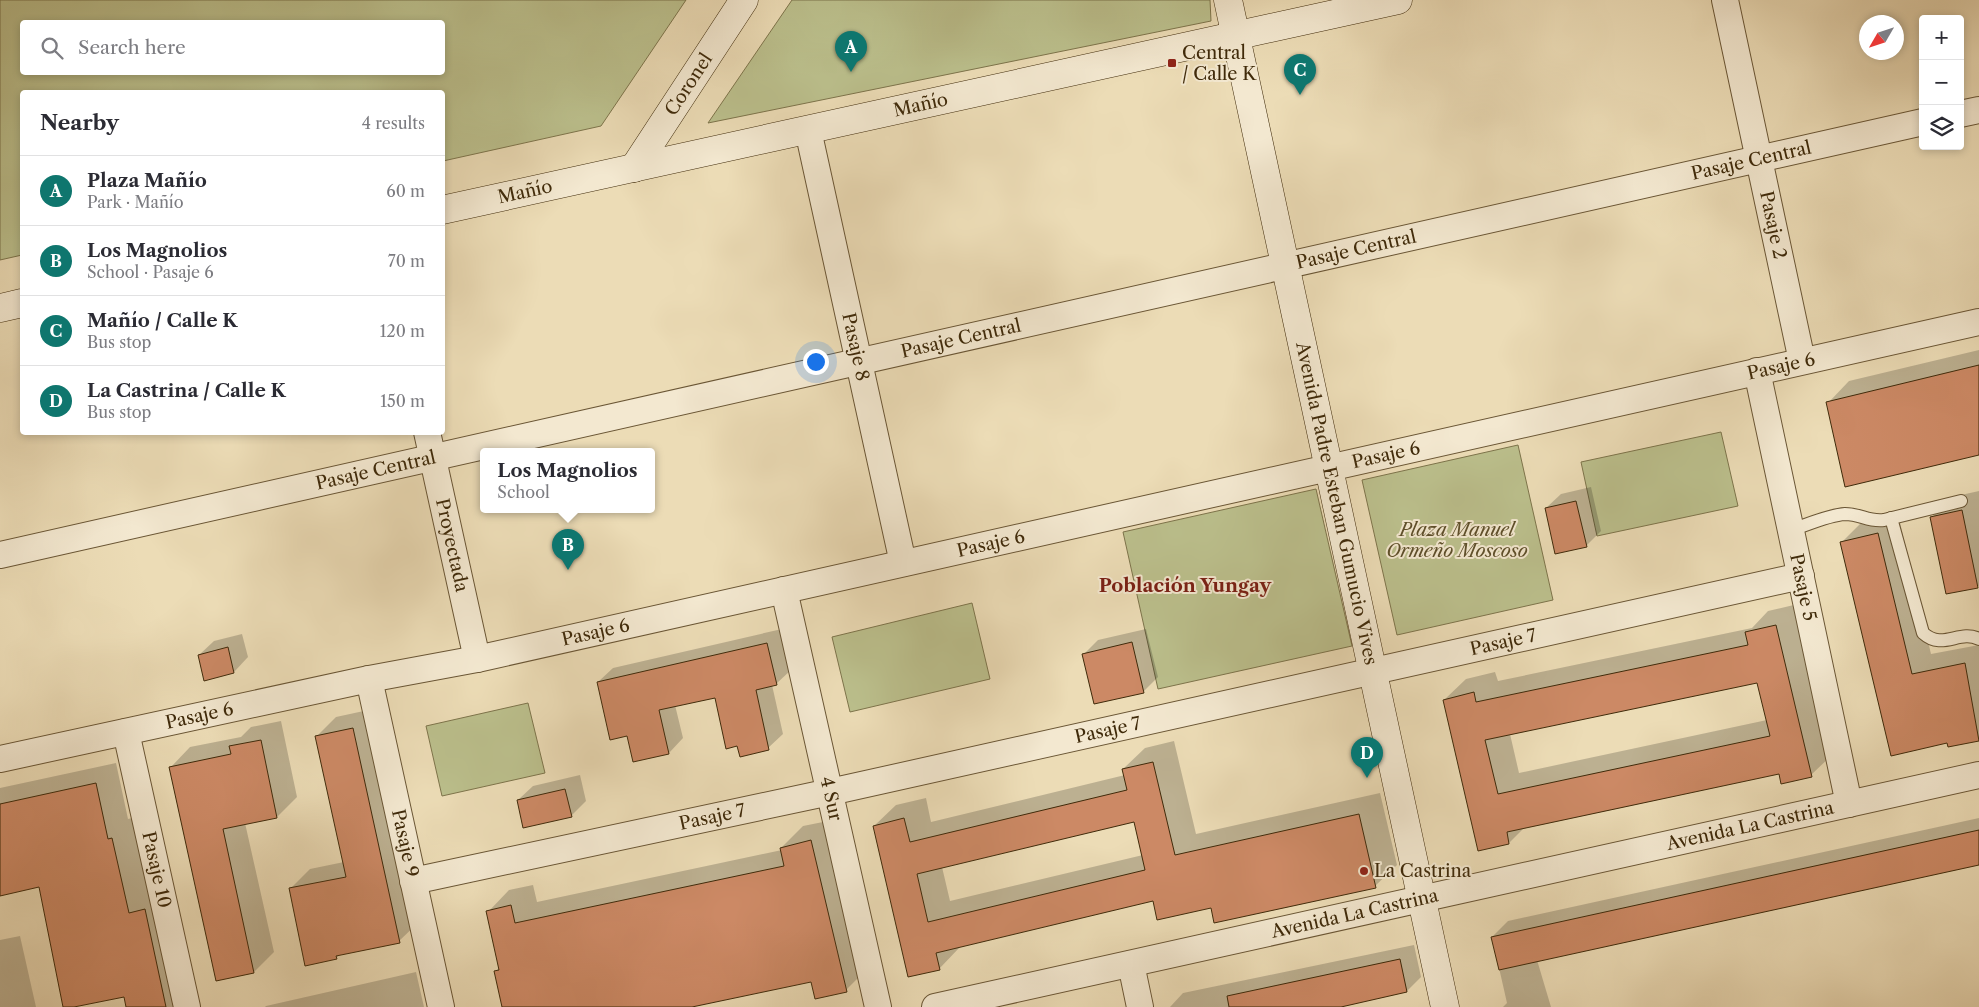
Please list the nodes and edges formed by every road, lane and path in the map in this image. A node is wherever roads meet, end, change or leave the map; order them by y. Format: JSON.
{"nodes":[{"id":1,"x":744,"y":0,"type":"edge"},
{"id":2,"x":1228,"y":0,"type":"edge"},
{"id":3,"x":1398,"y":0,"type":"edge"},
{"id":4,"x":1725,"y":0,"type":"edge"},
{"id":5,"x":1236,"y":36,"type":"junction"},
{"id":6,"x":1979,"y":110,"type":"edge"},
{"id":7,"x":1964,"y":113,"type":"edge"},
{"id":8,"x":1919,"y":123,"type":"edge"},
{"id":9,"x":808,"y":130,"type":"junction"},
{"id":10,"x":1759,"y":159,"type":"junction"},
{"id":11,"x":634,"y":168,"type":"junction"},
{"id":12,"x":445,"y":209,"type":"edge"},
{"id":13,"x":1285,"y":266,"type":"junction"},
{"id":14,"x":20,"y":303,"type":"edge"},
{"id":15,"x":0,"y":308,"type":"edge"},
{"id":16,"x":1979,"y":322,"type":"edge"},
{"id":17,"x":1802,"y":361,"type":"junction"},
{"id":18,"x":859,"y":362,"type":"junction"},
{"id":19,"x":1757,"y":372,"type":"junction"},
{"id":20,"x":430,"y":445,"type":"edge"},
{"id":21,"x":1329,"y":468,"type":"junction"},
{"id":22,"x":1961,"y":501,"type":"dead end"},
{"id":23,"x":1892,"y":518,"type":"junction"},
{"id":24,"x":1791,"y":530,"type":"junction"},
{"id":25,"x":0,"y":555,"type":"edge"},
{"id":26,"x":903,"y":563,"type":"junction"},
{"id":27,"x":1801,"y":576,"type":"junction"},
{"id":28,"x":784,"y":590,"type":"junction"},
{"id":29,"x":1979,"y":639,"type":"edge"},
{"id":30,"x":477,"y":659,"type":"junction"},
{"id":31,"x":1372,"y":672,"type":"junction"},
{"id":32,"x":369,"y":679,"type":"junction"},
{"id":33,"x":126,"y":732,"type":"junction"},
{"id":34,"x":0,"y":759,"type":"edge"},
{"id":35,"x":1979,"y":775,"type":"edge"},
{"id":36,"x":830,"y":792,"type":"junction"},
{"id":37,"x":1849,"y":804,"type":"junction"},
{"id":38,"x":413,"y":881,"type":"junction"},
{"id":39,"x":1421,"y":899,"type":"junction"},
{"id":40,"x":1131,"y":964,"type":"junction"},
{"id":41,"x":187,"y":1007,"type":"edge"},
{"id":42,"x":440,"y":1007,"type":"edge"},
{"id":43,"x":878,"y":1007,"type":"edge"},
{"id":44,"x":935,"y":1007,"type":"edge"},
{"id":45,"x":1140,"y":1007,"type":"edge"},
{"id":46,"x":1445,"y":1007,"type":"edge"}],
"edges":[{"from":1,"to":11,"type":"street","name":"Coronel"},
{"from":2,"to":5,"type":"street","name":"Avenida Padre Esteban Gumucio Vives"},
{"from":3,"to":5,"type":"street","name":"Mañío"},
{"from":4,"to":10,"type":"street","name":"Pasaje 2"},
{"from":5,"to":9,"type":"street","name":"Mañío"},
{"from":5,"to":13,"type":"street","name":"Avenida Padre Esteban Gumucio Vives"},
{"from":6,"to":7,"type":"street"},
{"from":8,"to":10,"type":"street","name":"Pasaje Central"},
{"from":9,"to":11,"type":"street","name":"Mañío"},
{"from":9,"to":18,"type":"street","name":"Pasaje 8"},
{"from":10,"to":13,"type":"street","name":"Pasaje Central"},
{"from":10,"to":17,"type":"street","name":"Pasaje 2"},
{"from":11,"to":12,"type":"street","name":"Mañío"},
{"from":13,"to":18,"type":"street","name":"Pasaje Central"},
{"from":13,"to":21,"type":"street","name":"Avenida Padre Esteban Gumucio Vives"},
{"from":14,"to":15,"type":"street"},
{"from":16,"to":17,"type":"street","name":"Pasaje 6"},
{"from":17,"to":19,"type":"street","name":"Pasaje 6"},
{"from":18,"to":20,"type":"street","name":"Pasaje Central"},
{"from":18,"to":26,"type":"street","name":"Pasaje 8"},
{"from":19,"to":21,"type":"street","name":"Pasaje 6"},
{"from":19,"to":24,"type":"street","name":"Pasaje 5"},
{"from":20,"to":25,"type":"street","name":"Pasaje Central"},
{"from":20,"to":30,"type":"street","name":"Proyectada"},
{"from":21,"to":26,"type":"street","name":"Pasaje 6"},
{"from":21,"to":31,"type":"street","name":"Avenida Padre Esteban Gumucio Vives"},
{"from":22,"to":23,"type":"lane"},
{"from":23,"to":24,"type":"lane"},
{"from":23,"to":29,"type":"lane"},
{"from":24,"to":27,"type":"street","name":"Pasaje 5"},
{"from":26,"to":28,"type":"street","name":"Pasaje 6"},
{"from":27,"to":31,"type":"street","name":"Pasaje 7"},
{"from":27,"to":37,"type":"street","name":"Pasaje 5"},
{"from":28,"to":30,"type":"street","name":"Pasaje 6"},
{"from":28,"to":36,"type":"street","name":"4 Sur"},
{"from":30,"to":32,"type":"street","name":"Pasaje 6"},
{"from":31,"to":36,"type":"street","name":"Pasaje 7"},
{"from":31,"to":39,"type":"street","name":"Avenida Padre Esteban Gumucio Vives"},
{"from":32,"to":33,"type":"street","name":"Pasaje 6"},
{"from":32,"to":38,"type":"street","name":"Pasaje 9"},
{"from":33,"to":34,"type":"street","name":"Pasaje 6"},
{"from":33,"to":41,"type":"street","name":"Pasaje 10"},
{"from":35,"to":37,"type":"street","name":"Avenida La Castrina"},
{"from":36,"to":38,"type":"street","name":"Pasaje 7"},
{"from":36,"to":43,"type":"street","name":"4 Sur"},
{"from":37,"to":39,"type":"street","name":"Avenida La Castrina"},
{"from":38,"to":42,"type":"street","name":"Pasaje 9"},
{"from":39,"to":40,"type":"street","name":"Avenida La Castrina"},
{"from":39,"to":46,"type":"street","name":"Avenida Padre Esteban Gumucio Vives"},
{"from":40,"to":44,"type":"street","name":"Avenida La Castrina"},
{"from":40,"to":45,"type":"street"}]}
